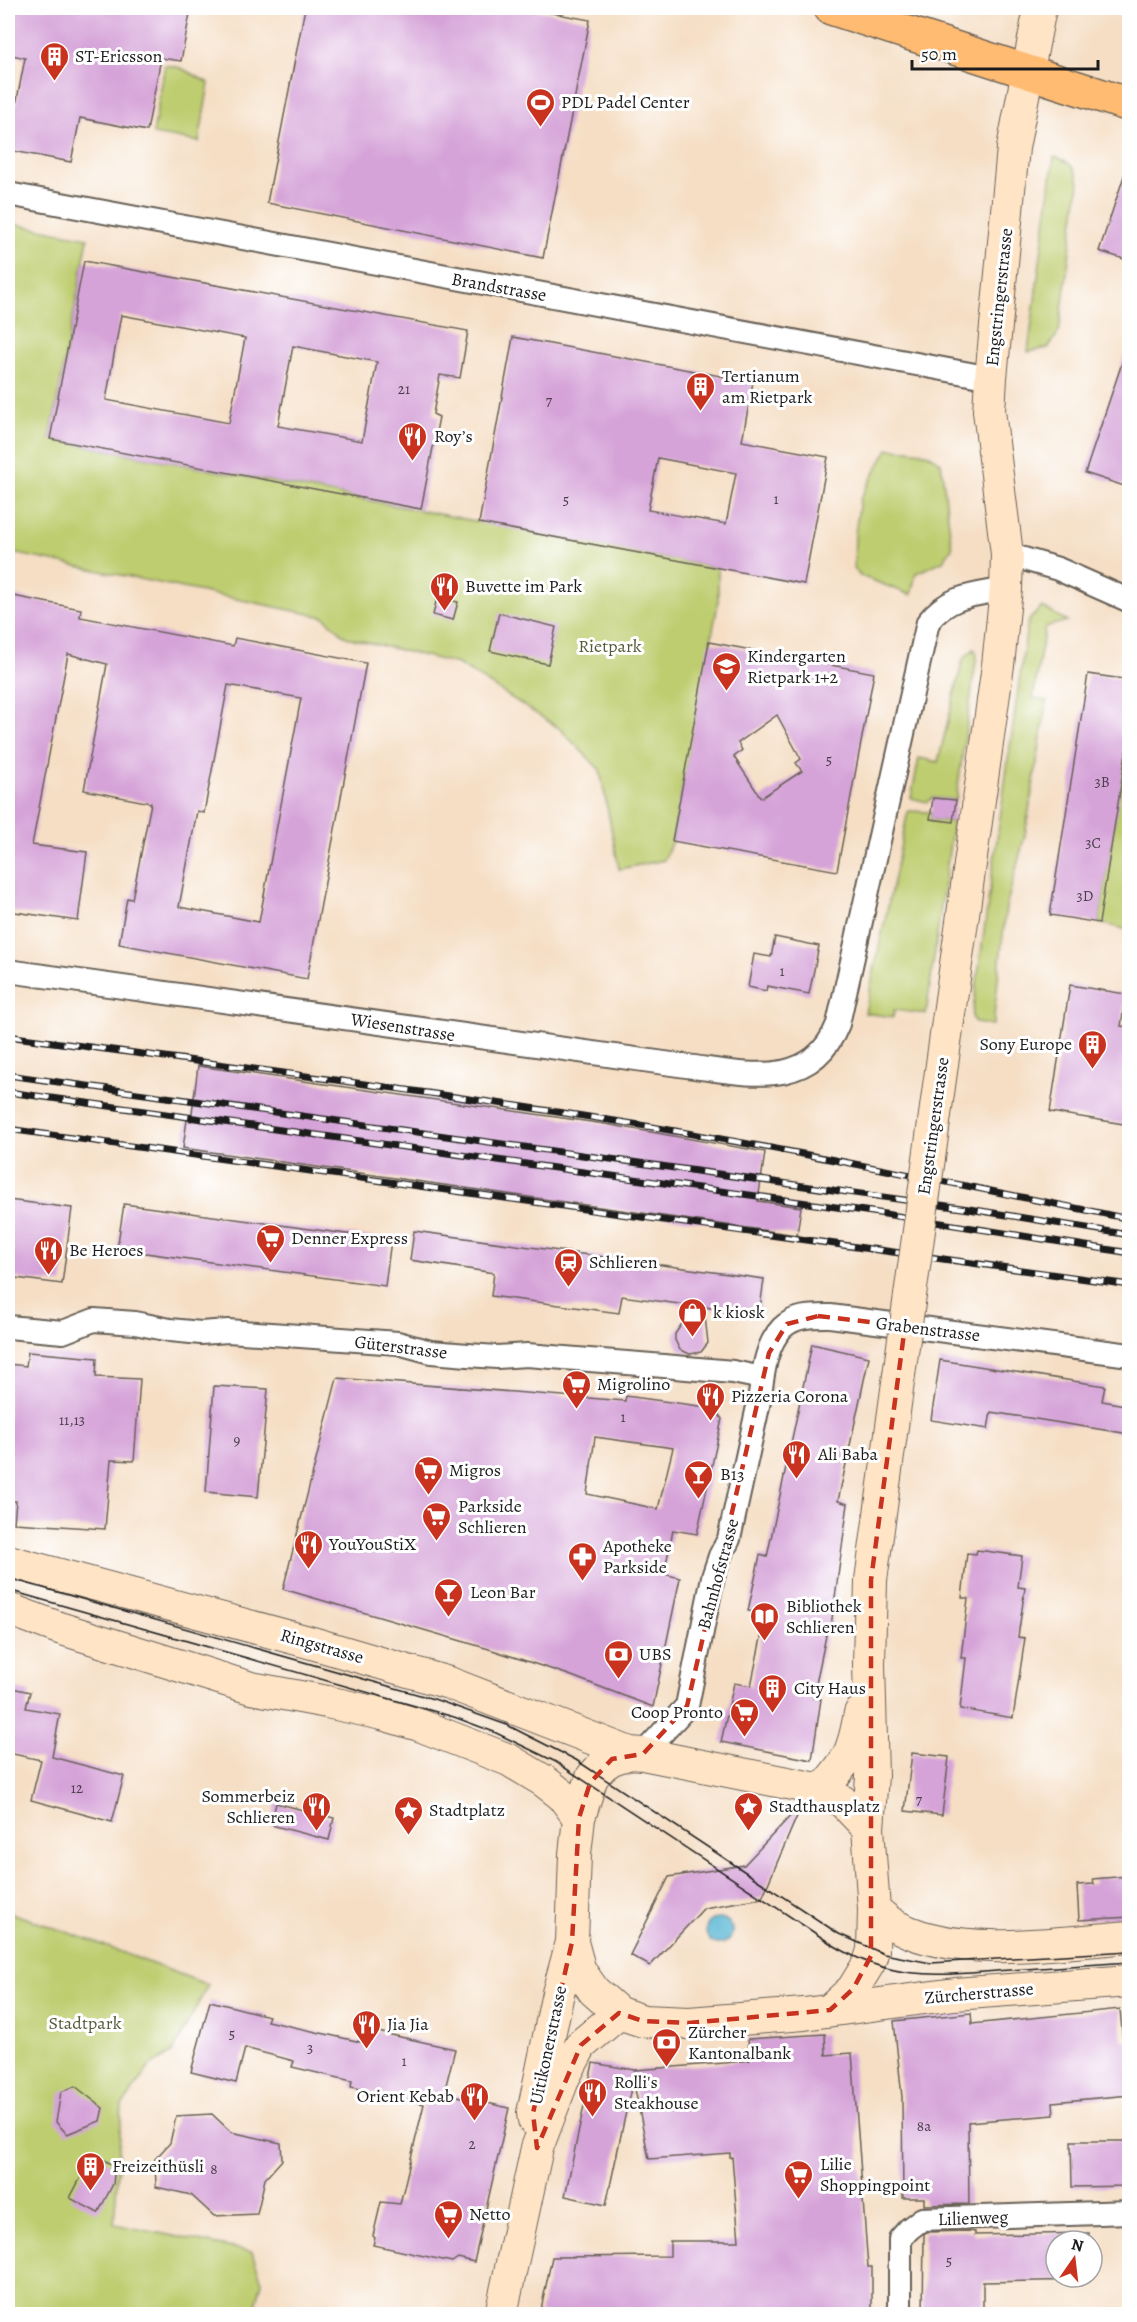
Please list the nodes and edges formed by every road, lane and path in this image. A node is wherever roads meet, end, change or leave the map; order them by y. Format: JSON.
{"nodes":[{"id":1,"x":831,"y":8,"type":"edge"},
{"id":2,"x":1040,"y":8,"type":"edge"},
{"id":3,"x":1028,"y":71,"type":"junction"},
{"id":4,"x":1130,"y":105,"type":"edge"},
{"id":5,"x":8,"y":194,"type":"edge"},
{"id":6,"x":991,"y":378,"type":"junction"},
{"id":7,"x":1007,"y":554,"type":"junction"},
{"id":8,"x":1006,"y":589,"type":"junction"},
{"id":9,"x":1130,"y":601,"type":"edge"},
{"id":10,"x":8,"y":971,"type":"edge"},
{"id":11,"x":8,"y":1327,"type":"edge"},
{"id":12,"x":1130,"y":1355,"type":"edge"},
{"id":13,"x":762,"y":1378,"type":"junction"},
{"id":14,"x":8,"y":1561,"type":"edge"},
{"id":15,"x":8,"y":1609,"type":"edge"},
{"id":16,"x":869,"y":1664,"type":"junction"},
{"id":17,"x":637,"y":1753,"type":"junction"},
{"id":18,"x":822,"y":1790,"type":"junction"},
{"id":19,"x":579,"y":1818,"type":"junction"},
{"id":20,"x":868,"y":1828,"type":"junction"},
{"id":21,"x":874,"y":1909,"type":"junction"},
{"id":22,"x":1130,"y":1937,"type":"edge"},
{"id":23,"x":572,"y":1942,"type":"junction"},
{"id":24,"x":1130,"y":1981,"type":"edge"},
{"id":25,"x":830,"y":2010,"type":"junction"},
{"id":26,"x":619,"y":2013,"type":"junction"},
{"id":27,"x":537,"y":2148,"type":"junction"},
{"id":28,"x":1130,"y":2212,"type":"edge"},
{"id":29,"x":501,"y":2314,"type":"edge"},
{"id":30,"x":900,"y":2314,"type":"edge"}],
"edges":[{"from":1,"to":3,"type":"main road"},
{"from":2,"to":3,"type":"main road","name":"Engstringerstrasse"},
{"from":3,"to":4,"type":"main road"},
{"from":3,"to":6,"type":"main road","name":"Engstringerstrasse"},
{"from":5,"to":6,"type":"street","name":"Brandstrasse"},
{"from":6,"to":7,"type":"main road","name":"Engstringerstrasse"},
{"from":7,"to":8,"type":"main road","name":"Engstringerstrasse"},
{"from":7,"to":9,"type":"street"},
{"from":8,"to":10,"type":"street","name":"Wiesenstrasse"},
{"from":8,"to":16,"type":"main road","name":"Engstringerstrasse","bridge":true},
{"from":11,"to":13,"type":"street","name":"Güterstrasse"},
{"from":12,"to":13,"type":"street","name":"Grabenstrasse"},
{"from":13,"to":17,"type":"street","name":"Bahnhofstrasse"},
{"from":14,"to":17,"type":"main road","name":"Ringstrasse"},
{"from":15,"to":19,"type":"main road"},
{"from":16,"to":18,"type":"main road","name":"Engstringerstrasse"},
{"from":16,"to":20,"type":"main road","name":"Engstringerstrasse"},
{"from":17,"to":18,"type":"main road","name":"Ringstrasse"},
{"from":17,"to":19,"type":"main road"},
{"from":18,"to":20,"type":"main road"},
{"from":19,"to":23,"type":"main road"},
{"from":20,"to":21,"type":"main road"},
{"from":21,"to":22,"type":"main road"},
{"from":21,"to":25,"type":"main road"},
{"from":23,"to":26,"type":"main road"},
{"from":23,"to":27,"type":"main road","name":"Uitikonerstrasse"},
{"from":24,"to":25,"type":"main road","name":"Zürcherstrasse"},
{"from":25,"to":26,"type":"main road","name":"Zürcherstrasse"},
{"from":26,"to":27,"type":"main road","name":"Uitikonerstrasse"},
{"from":27,"to":29,"type":"main road","name":"Uitikonerstrasse"},
{"from":28,"to":30,"type":"street","name":"Lilienweg"}]}
